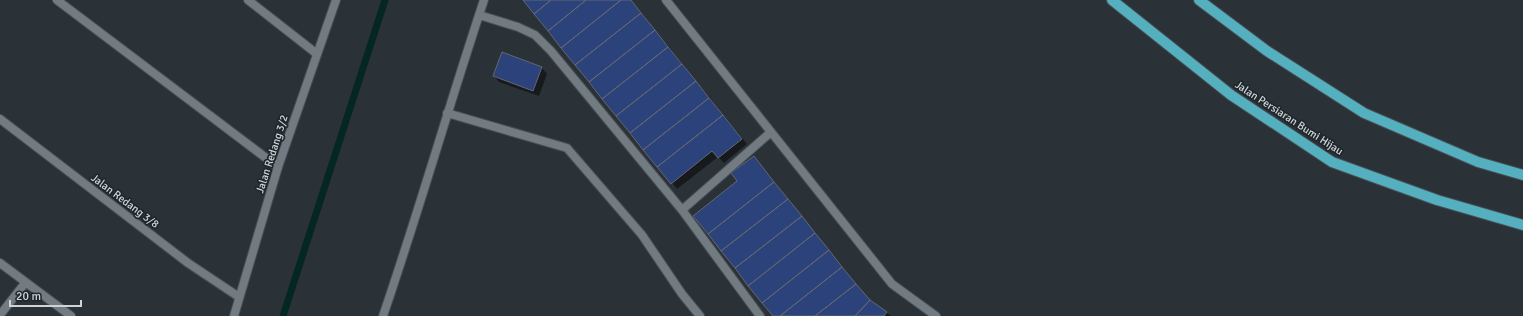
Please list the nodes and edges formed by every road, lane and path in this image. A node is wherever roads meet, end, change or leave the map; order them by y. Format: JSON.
{"nodes":[{"id":1,"x":57,"y":0,"type":"edge"},
{"id":2,"x":248,"y":0,"type":"edge"},
{"id":3,"x":336,"y":0,"type":"edge"},
{"id":4,"x":484,"y":0,"type":"edge"},
{"id":5,"x":666,"y":0,"type":"edge"},
{"id":6,"x":1112,"y":0,"type":"edge"},
{"id":7,"x":1199,"y":0,"type":"edge"},
{"id":8,"x":479,"y":15,"type":"junction"},
{"id":9,"x":318,"y":54,"type":"junction"},
{"id":10,"x":447,"y":113,"type":"junction"},
{"id":11,"x":0,"y":119,"type":"edge"},
{"id":12,"x":771,"y":132,"type":"junction"},
{"id":13,"x":278,"y":167,"type":"junction"},
{"id":14,"x":1523,"y":176,"type":"edge"},
{"id":15,"x":682,"y":210,"type":"junction"},
{"id":16,"x":1523,"y":225,"type":"edge"},
{"id":17,"x":0,"y":263,"type":"edge"},
{"id":18,"x":25,"y":283,"type":"junction"},
{"id":19,"x":239,"y":297,"type":"junction"},
{"id":20,"x":0,"y":315,"type":"edge"},
{"id":21,"x":71,"y":316,"type":"edge"},
{"id":22,"x":234,"y":316,"type":"edge"},
{"id":23,"x":383,"y":316,"type":"edge"},
{"id":24,"x":700,"y":316,"type":"edge"},
{"id":25,"x":760,"y":316,"type":"edge"},
{"id":26,"x":936,"y":316,"type":"edge"}],
"edges":[{"from":1,"to":13,"type":"street"},
{"from":2,"to":9,"type":"street"},
{"from":3,"to":9,"type":"street","name":"Jalan Redang 3/2"},
{"from":4,"to":8,"type":"street"},
{"from":5,"to":12,"type":"street"},
{"from":6,"to":16,"type":"main road","name":"Jalan Persiaran Bumi Hijau"},
{"from":7,"to":14,"type":"main road"},
{"from":8,"to":10,"type":"street"},
{"from":8,"to":15,"type":"street"},
{"from":9,"to":13,"type":"street","name":"Jalan Redang 3/2"},
{"from":10,"to":23,"type":"street"},
{"from":10,"to":24,"type":"street"},
{"from":11,"to":19,"type":"street","name":"Jalan Redang 3/8"},
{"from":12,"to":15,"type":"street"},
{"from":12,"to":26,"type":"street"},
{"from":13,"to":19,"type":"street","name":"Jalan Redang 3/2"},
{"from":15,"to":25,"type":"street"},
{"from":17,"to":18,"type":"street"},
{"from":18,"to":20,"type":"street"},
{"from":18,"to":21,"type":"street"},
{"from":19,"to":22,"type":"street","name":"Jalan Redang 3/2"}]}
